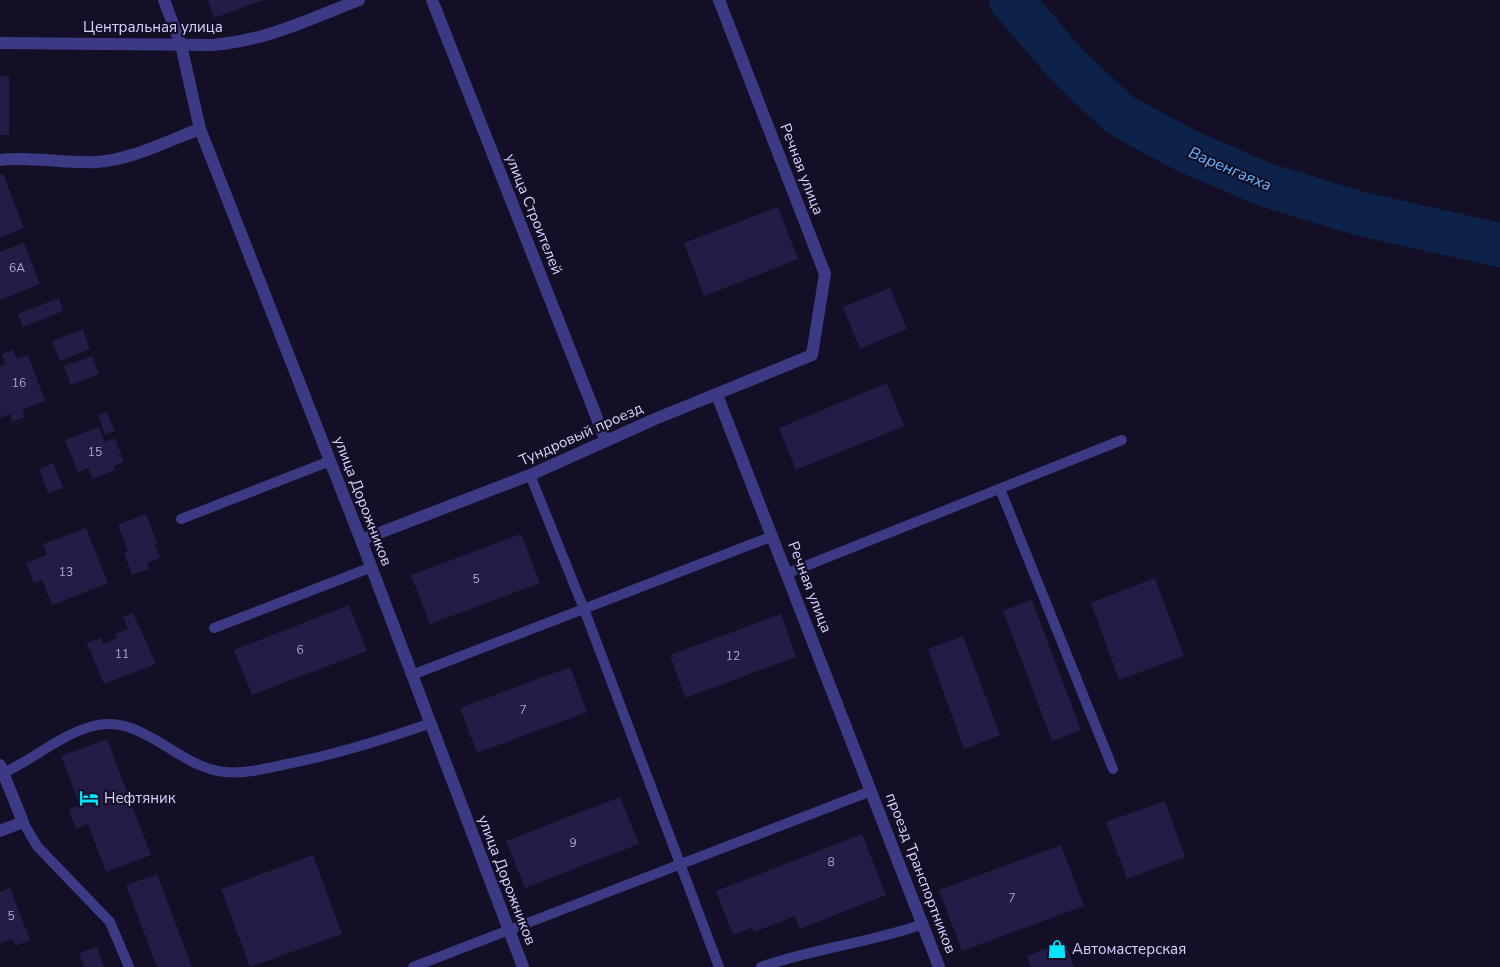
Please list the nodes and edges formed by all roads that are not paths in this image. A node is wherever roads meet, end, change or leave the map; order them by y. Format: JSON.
{"nodes":[{"id":1,"x":164,"y":0,"type":"edge"},
{"id":2,"x":359,"y":0,"type":"edge"},
{"id":3,"x":432,"y":0,"type":"edge"},
{"id":4,"x":719,"y":0,"type":"edge"},
{"id":5,"x":0,"y":43,"type":"edge"},
{"id":6,"x":181,"y":45,"type":"junction"},
{"id":7,"x":200,"y":129,"type":"junction"},
{"id":8,"x":0,"y":160,"type":"edge"},
{"id":9,"x":812,"y":355,"type":"joint"},
{"id":10,"x":717,"y":395,"type":"junction"},
{"id":11,"x":1122,"y":440,"type":"dead end"},
{"id":12,"x":606,"y":441,"type":"junction"},
{"id":13,"x":330,"y":461,"type":"junction"},
{"id":14,"x":530,"y":475,"type":"junction"},
{"id":15,"x":1000,"y":489,"type":"junction"},
{"id":16,"x":181,"y":519,"type":"dead end"},
{"id":17,"x":773,"y":536,"type":"junction"},
{"id":18,"x":362,"y":540,"type":"junction"},
{"id":19,"x":372,"y":567,"type":"junction"},
{"id":20,"x":788,"y":573,"type":"junction"},
{"id":21,"x":584,"y":610,"type":"junction"},
{"id":22,"x":214,"y":628,"type":"dead end"},
{"id":23,"x":412,"y":675,"type":"junction"},
{"id":24,"x":431,"y":723,"type":"junction"},
{"id":25,"x":2,"y":769,"type":"edge"},
{"id":26,"x":1113,"y":769,"type":"dead end"},
{"id":27,"x":871,"y":791,"type":"junction"},
{"id":28,"x":23,"y":822,"type":"junction"},
{"id":29,"x":0,"y":831,"type":"edge"},
{"id":30,"x":681,"y":865,"type":"junction"},
{"id":31,"x":923,"y":924,"type":"junction"},
{"id":32,"x":510,"y":931,"type":"junction"},
{"id":33,"x":129,"y":967,"type":"edge"},
{"id":34,"x":413,"y":967,"type":"edge"},
{"id":35,"x":523,"y":967,"type":"edge"},
{"id":36,"x":719,"y":967,"type":"edge"},
{"id":37,"x":761,"y":967,"type":"edge"},
{"id":38,"x":940,"y":967,"type":"edge"}],
"edges":[{"from":1,"to":6,"type":"street","name":"улица Дорожников"},
{"from":2,"to":6,"type":"street","name":"Центральная улица"},
{"from":3,"to":12,"type":"street","name":"улица Строителей"},
{"from":4,"to":9,"type":"street","name":"Речная улица"},
{"from":5,"to":6,"type":"street","name":"Центральная улица"},
{"from":6,"to":7,"type":"street","name":"улица Дорожников"},
{"from":7,"to":8,"type":"street"},
{"from":7,"to":13,"type":"street","name":"улица Дорожников"},
{"from":9,"to":10,"type":"street","name":"Тундровый проезд"},
{"from":10,"to":12,"type":"street","name":"Тундровый проезд"},
{"from":10,"to":17,"type":"street","name":"Речная улица"},
{"from":11,"to":15,"type":"lane"},
{"from":12,"to":14,"type":"street","name":"Тундровый проезд"},
{"from":13,"to":16,"type":"lane"},
{"from":13,"to":18,"type":"street","name":"улица Дорожников"},
{"from":14,"to":18,"type":"street","name":"Тундровый проезд"},
{"from":14,"to":21,"type":"lane"},
{"from":15,"to":20,"type":"lane"},
{"from":15,"to":26,"type":"lane"},
{"from":17,"to":20,"type":"street","name":"Речная улица"},
{"from":17,"to":21,"type":"lane"},
{"from":18,"to":19,"type":"street","name":"улица Дорожников"},
{"from":19,"to":22,"type":"lane"},
{"from":19,"to":23,"type":"street","name":"улица Дорожников"},
{"from":20,"to":27,"type":"street","name":"Речная улица"},
{"from":21,"to":23,"type":"lane"},
{"from":21,"to":30,"type":"lane"},
{"from":23,"to":24,"type":"street","name":"улица Дорожников"},
{"from":24,"to":25,"type":"lane"},
{"from":24,"to":32,"type":"street","name":"улица Дорожников"},
{"from":25,"to":28,"type":"street"},
{"from":27,"to":30,"type":"lane"},
{"from":27,"to":31,"type":"street","name":"проезд Транспортников"},
{"from":28,"to":29,"type":"street"},
{"from":28,"to":33,"type":"lane"},
{"from":30,"to":32,"type":"lane"},
{"from":30,"to":36,"type":"lane"},
{"from":31,"to":37,"type":"lane"},
{"from":31,"to":38,"type":"street","name":"проезд Транспортников"},
{"from":32,"to":34,"type":"lane"},
{"from":32,"to":35,"type":"street","name":"улица Дорожников"}]}
